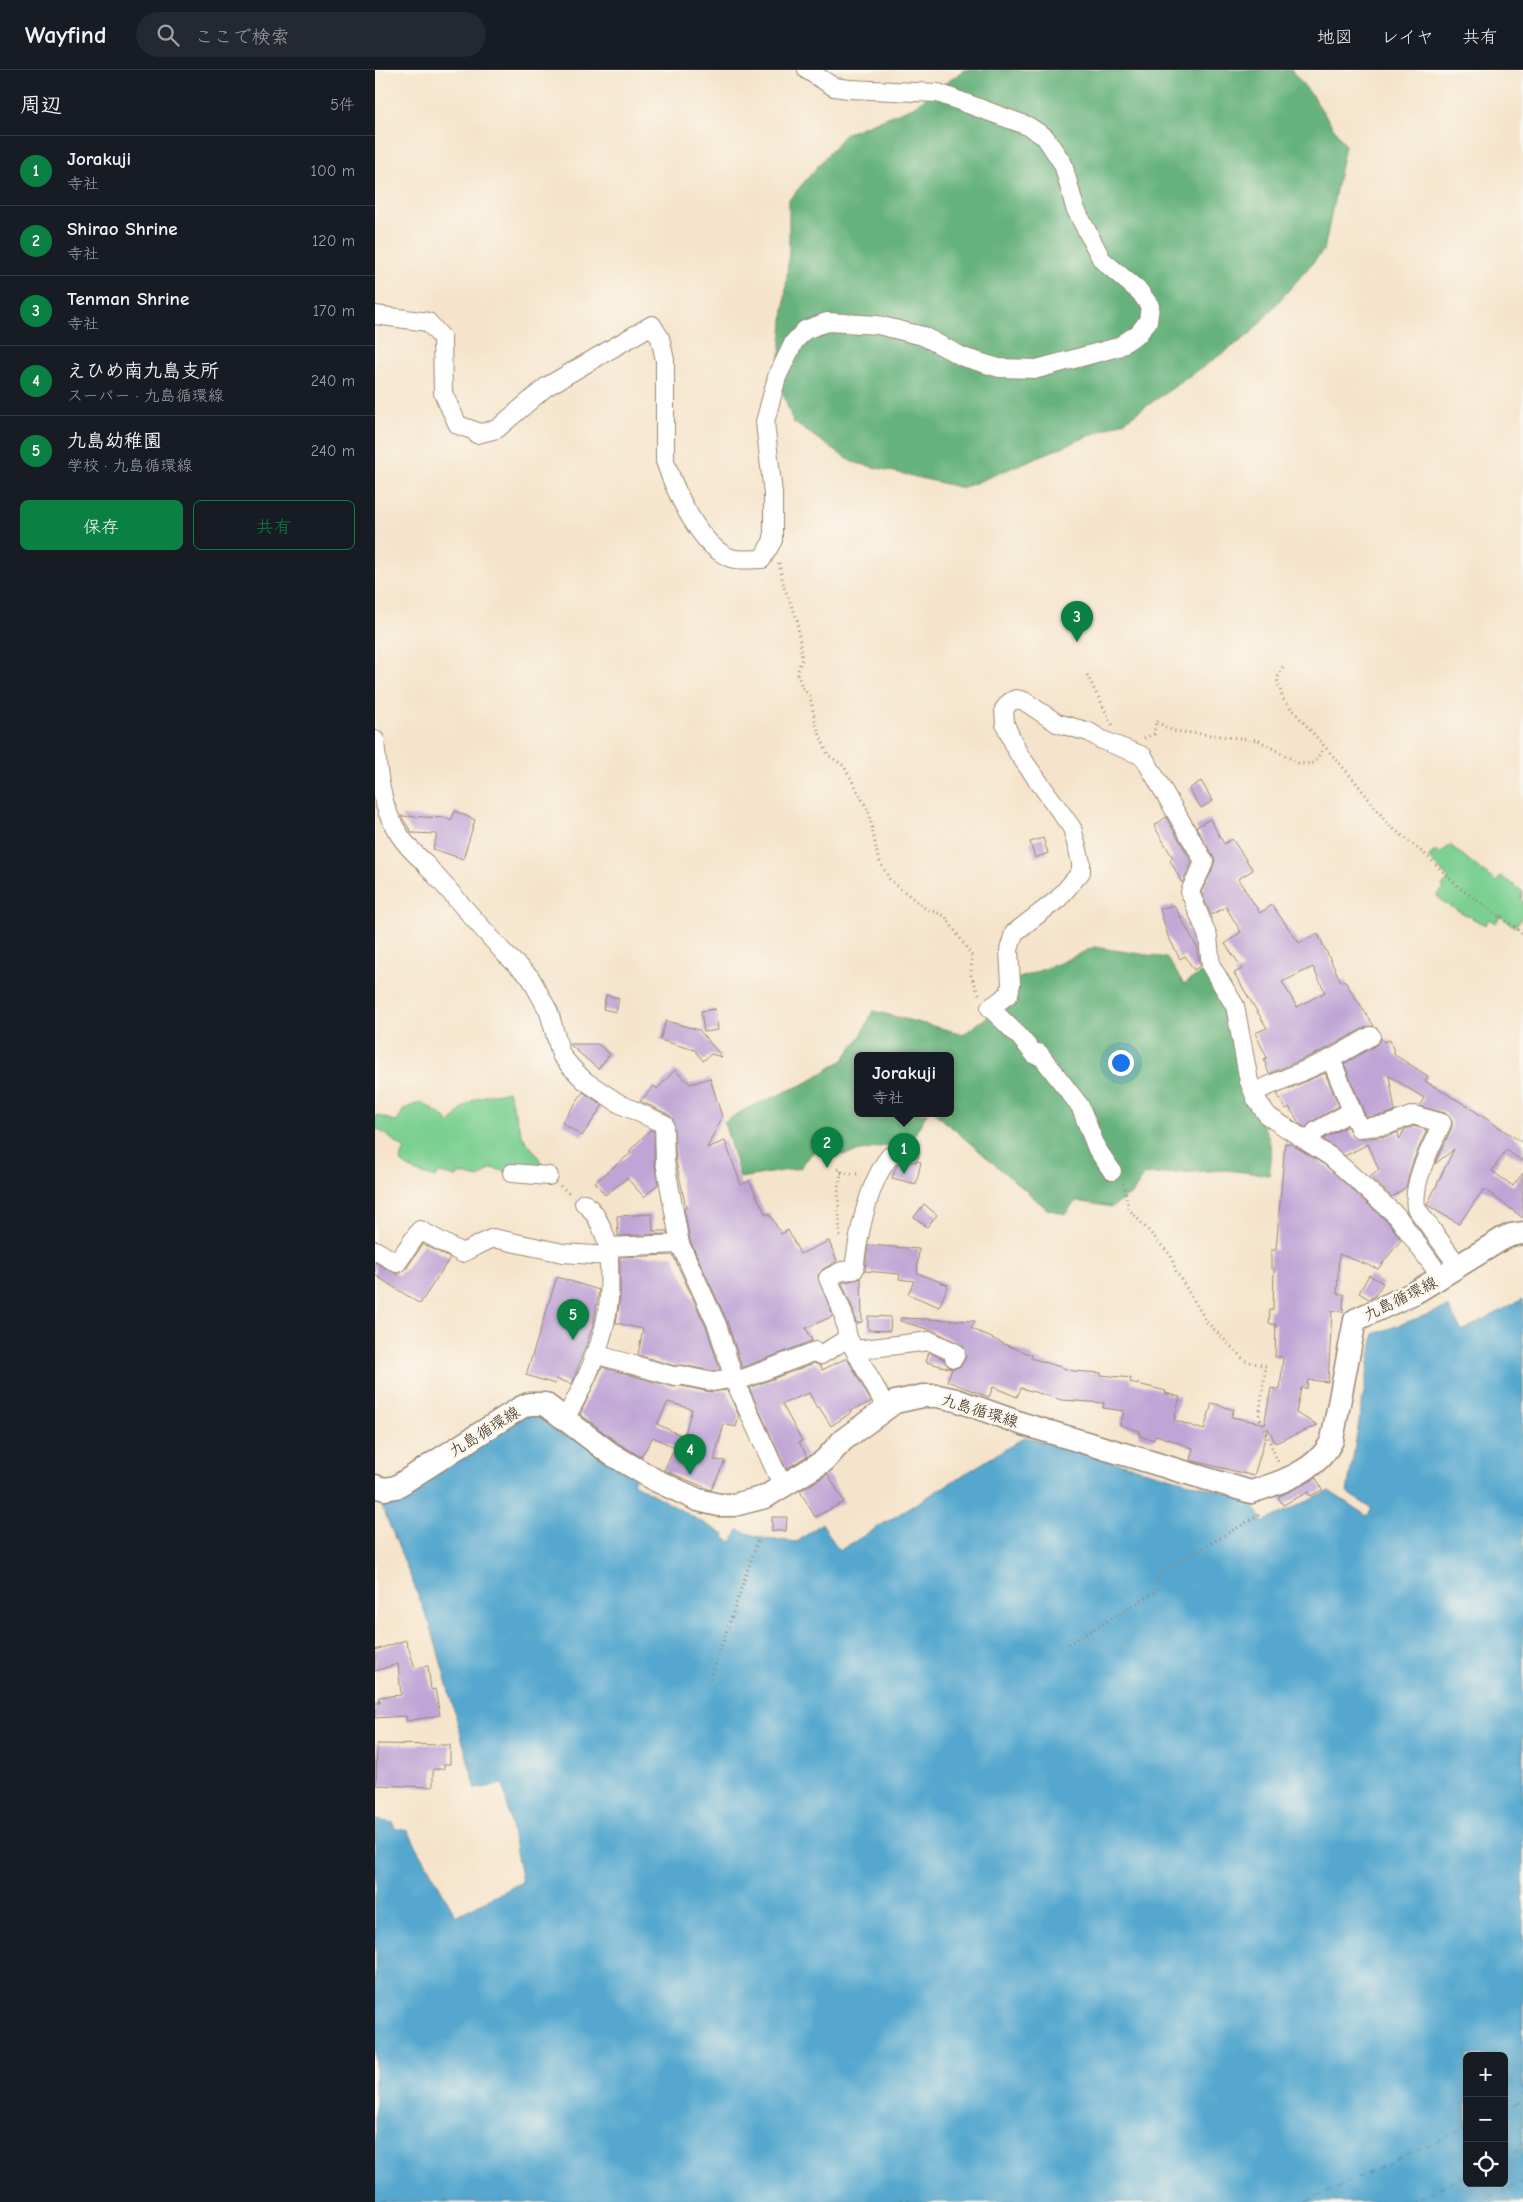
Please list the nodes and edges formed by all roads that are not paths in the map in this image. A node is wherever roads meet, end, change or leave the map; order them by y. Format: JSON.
{"nodes":[{"id":1,"x":807,"y":70,"type":"edge"},
{"id":2,"x":375,"y":315,"type":"edge"},
{"id":3,"x":375,"y":740,"type":"edge"},
{"id":4,"x":1371,"y":1036,"type":"dead end"},
{"id":5,"x":1331,"y":1059,"type":"junction"},
{"id":6,"x":1259,"y":1090,"type":"dead end"},
{"id":7,"x":1352,"y":1111,"type":"junction"},
{"id":8,"x":1309,"y":1143,"type":"junction"},
{"id":9,"x":902,"y":1147,"type":"dead end"},
{"id":10,"x":1112,"y":1171,"type":"road end"},
{"id":11,"x":512,"y":1173,"type":"dead end"},
{"id":12,"x":549,"y":1176,"type":"road end"},
{"id":13,"x":584,"y":1203,"type":"road end"},
{"id":14,"x":1523,"y":1234,"type":"edge"},
{"id":15,"x":680,"y":1244,"type":"junction"},
{"id":16,"x":375,"y":1250,"type":"edge"},
{"id":17,"x":609,"y":1252,"type":"junction"},
{"id":18,"x":1450,"y":1272,"type":"junction"},
{"id":19,"x":852,"y":1344,"type":"junction"},
{"id":20,"x":595,"y":1354,"type":"junction"},
{"id":21,"x":954,"y":1358,"type":"dead end"},
{"id":22,"x":735,"y":1380,"type":"junction"},
{"id":23,"x":886,"y":1407,"type":"junction"},
{"id":24,"x":565,"y":1418,"type":"junction"},
{"id":25,"x":375,"y":1486,"type":"edge"},
{"id":26,"x":783,"y":1487,"type":"junction"}],
"edges":[{"from":1,"to":2,"type":"street"},
{"from":3,"to":15,"type":"street"},
{"from":4,"to":5,"type":"street"},
{"from":5,"to":6,"type":"street"},
{"from":5,"to":7,"type":"street"},
{"from":7,"to":8,"type":"street"},
{"from":7,"to":18,"type":"street"},
{"from":8,"to":10,"type":"street"},
{"from":8,"to":18,"type":"street"},
{"from":9,"to":19,"type":"street"},
{"from":11,"to":12,"type":"street"},
{"from":13,"to":17,"type":"street"},
{"from":14,"to":18,"type":"main road","name":"九島循環線"},
{"from":15,"to":17,"type":"street"},
{"from":15,"to":22,"type":"street"},
{"from":16,"to":17,"type":"street"},
{"from":17,"to":20,"type":"street"},
{"from":18,"to":23,"type":"main road","name":"九島循環線"},
{"from":19,"to":21,"type":"street"},
{"from":19,"to":22,"type":"street"},
{"from":19,"to":23,"type":"street"},
{"from":20,"to":22,"type":"street"},
{"from":20,"to":24,"type":"street"},
{"from":22,"to":26,"type":"street"},
{"from":23,"to":26,"type":"main road","name":"九島循環線"},
{"from":24,"to":25,"type":"main road","name":"九島循環線"},
{"from":24,"to":26,"type":"main road","name":"九島循環線"}]}
